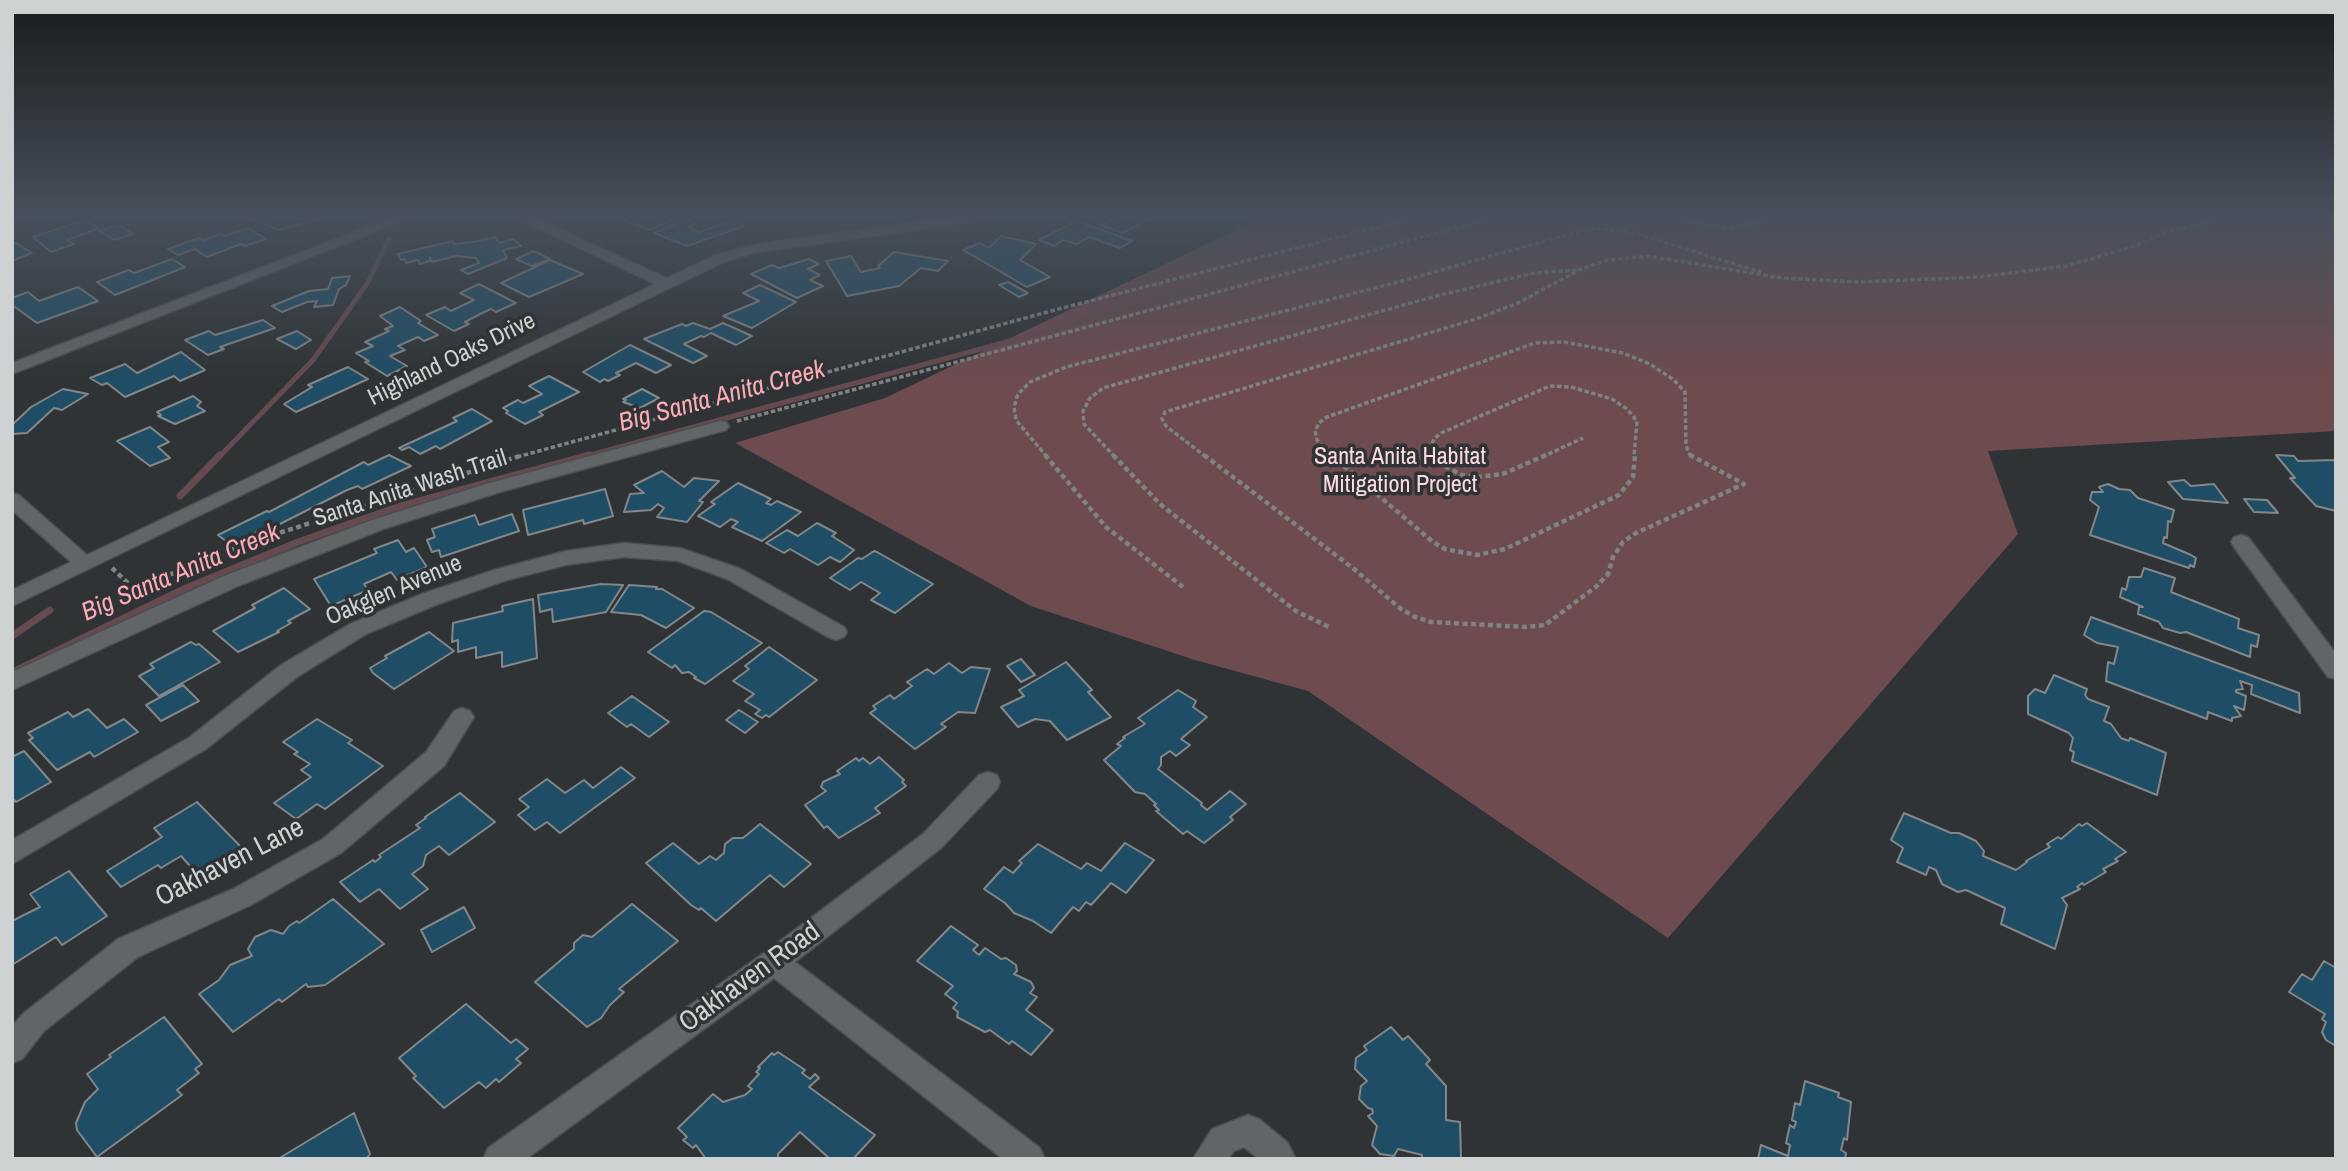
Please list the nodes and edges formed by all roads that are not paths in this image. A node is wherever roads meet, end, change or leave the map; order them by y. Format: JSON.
{"nodes":[{"id":1,"x":261,"y":273,"type":"edge"},
{"id":2,"x":643,"y":273,"type":"edge"},
{"id":3,"x":691,"y":273,"type":"edge"},
{"id":4,"x":668,"y":284,"type":"junction"},
{"id":5,"x":12,"y":369,"type":"edge"},
{"id":6,"x":720,"y":426,"type":"road end"},
{"id":7,"x":12,"y":499,"type":"edge"},
{"id":8,"x":2241,"y":542,"type":"dead end"},
{"id":9,"x":92,"y":561,"type":"junction"},
{"id":10,"x":12,"y":599,"type":"edge"},
{"id":11,"x":836,"y":632,"type":"dead end"},
{"id":12,"x":2336,"y":671,"type":"edge"},
{"id":13,"x":12,"y":682,"type":"edge"},
{"id":14,"x":462,"y":717,"type":"dead end"},
{"id":15,"x":988,"y":782,"type":"dead end"},
{"id":16,"x":12,"y":853,"type":"edge"},
{"id":17,"x":774,"y":962,"type":"junction"},
{"id":18,"x":12,"y":1049,"type":"edge"},
{"id":19,"x":499,"y":1159,"type":"edge"},
{"id":20,"x":1029,"y":1159,"type":"edge"},
{"id":21,"x":1209,"y":1159,"type":"edge"},
{"id":22,"x":1280,"y":1159,"type":"edge"}],
"edges":[{"from":1,"to":5,"type":"street"},
{"from":2,"to":4,"type":"street"},
{"from":3,"to":4,"type":"street","name":"Highland Oaks Drive"},
{"from":4,"to":9,"type":"street","name":"Highland Oaks Drive"},
{"from":6,"to":13,"type":"street","name":"Santa Anita Wash Trail"},
{"from":7,"to":9,"type":"street"},
{"from":8,"to":12,"type":"street"},
{"from":9,"to":10,"type":"street","name":"Highland Oaks Drive"},
{"from":11,"to":16,"type":"street","name":"Oakglen Avenue"},
{"from":14,"to":18,"type":"street","name":"Oakhaven Lane"},
{"from":15,"to":17,"type":"street","name":"Oakhaven Road"},
{"from":17,"to":19,"type":"street","name":"Oakhaven Road"},
{"from":17,"to":20,"type":"street"},
{"from":21,"to":22,"type":"street"}]}
